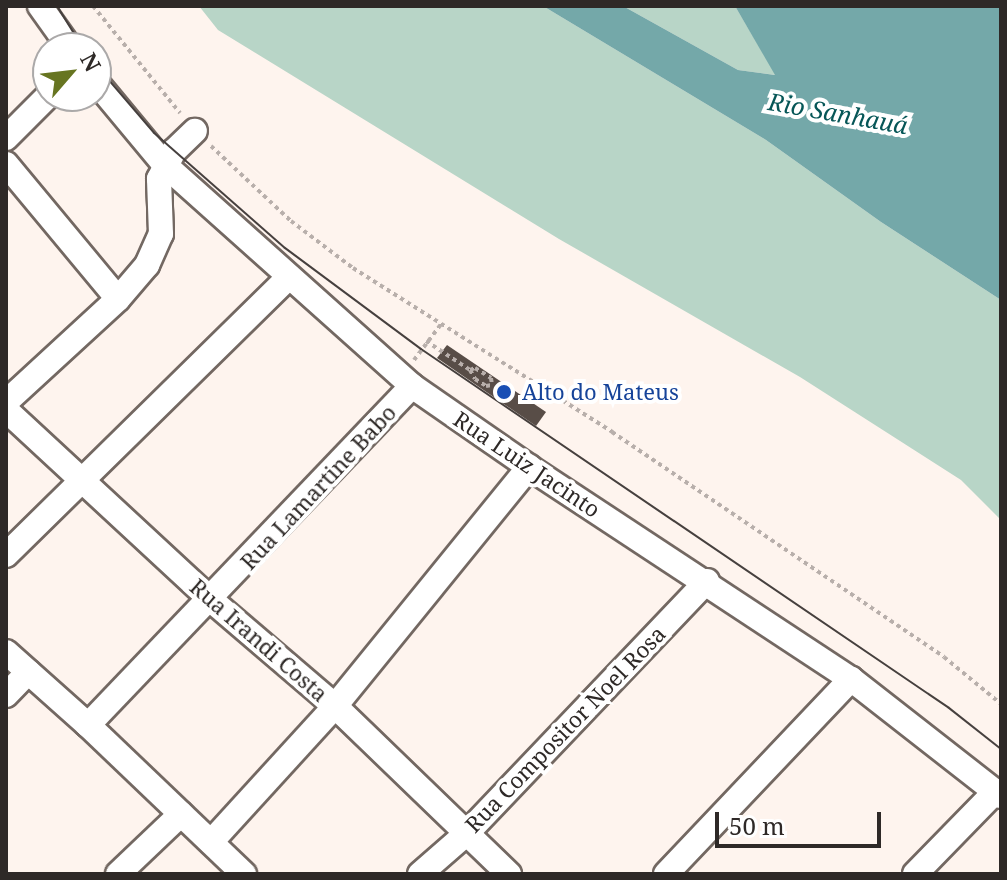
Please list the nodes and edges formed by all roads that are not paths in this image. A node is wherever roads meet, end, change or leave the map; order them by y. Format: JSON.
{"nodes":[{"id":1,"x":40,"y":6,"type":"edge"},
{"id":2,"x":59,"y":32,"type":"edge"},
{"id":3,"x":112,"y":101,"type":"edge"},
{"id":4,"x":32,"y":112,"type":"edge"},
{"id":5,"x":195,"y":131,"type":"road end"},
{"id":6,"x":6,"y":138,"type":"edge"},
{"id":7,"x":6,"y":164,"type":"edge"},
{"id":8,"x":165,"y":165,"type":"junction"},
{"id":9,"x":289,"y":277,"type":"junction"},
{"id":10,"x":118,"y":299,"type":"junction"},
{"id":11,"x":412,"y":386,"type":"junction"},
{"id":12,"x":6,"y":402,"type":"edge"},
{"id":13,"x":6,"y":410,"type":"edge"},
{"id":14,"x":529,"y":467,"type":"junction"},
{"id":15,"x":83,"y":482,"type":"junction"},
{"id":16,"x":6,"y":555,"type":"edge"},
{"id":17,"x":707,"y":581,"type":"junction"},
{"id":18,"x":211,"y":600,"type":"junction"},
{"id":19,"x":6,"y":652,"type":"edge"},
{"id":20,"x":28,"y":672,"type":"junction"},
{"id":21,"x":851,"y":679,"type":"junction"},
{"id":22,"x":6,"y":695,"type":"edge"},
{"id":23,"x":335,"y":706,"type":"junction"},
{"id":24,"x":88,"y":725,"type":"junction"},
{"id":25,"x":998,"y":794,"type":"edge"},
{"id":26,"x":181,"y":814,"type":"junction"},
{"id":27,"x":467,"y":833,"type":"junction"},
{"id":28,"x":211,"y":842,"type":"junction"},
{"id":29,"x":118,"y":874,"type":"edge"},
{"id":30,"x":244,"y":874,"type":"edge"},
{"id":31,"x":420,"y":874,"type":"edge"},
{"id":32,"x":509,"y":874,"type":"edge"},
{"id":33,"x":666,"y":874,"type":"edge"},
{"id":34,"x":915,"y":874,"type":"edge"}],
"edges":[{"from":1,"to":2,"type":"street"},
{"from":3,"to":8,"type":"street","name":"Rua Luiz Jacinto"},
{"from":4,"to":6,"type":"street"},
{"from":5,"to":8,"type":"street"},
{"from":7,"to":10,"type":"street"},
{"from":8,"to":9,"type":"street","name":"Rua Luiz Jacinto"},
{"from":8,"to":10,"type":"street"},
{"from":9,"to":11,"type":"street","name":"Rua Luiz Jacinto"},
{"from":9,"to":15,"type":"street"},
{"from":10,"to":12,"type":"street"},
{"from":11,"to":14,"type":"street","name":"Rua Luiz Jacinto"},
{"from":11,"to":18,"type":"street","name":"Rua Lamartine Babo"},
{"from":13,"to":15,"type":"street","name":"Rua Irandi Costa"},
{"from":14,"to":17,"type":"street","name":"Rua Luiz Jacinto"},
{"from":14,"to":23,"type":"street"},
{"from":15,"to":16,"type":"street"},
{"from":15,"to":18,"type":"street","name":"Rua Irandi Costa"},
{"from":17,"to":21,"type":"street","name":"Rua Luiz Jacinto"},
{"from":17,"to":27,"type":"street","name":"Rua Compositor Noel Rosa"},
{"from":18,"to":23,"type":"street","name":"Rua Irandi Costa"},
{"from":18,"to":24,"type":"street","name":"Rua Lamartine Babo"},
{"from":19,"to":20,"type":"street"},
{"from":20,"to":22,"type":"street"},
{"from":20,"to":24,"type":"street"},
{"from":21,"to":25,"type":"street","name":"Rua Luiz Jacinto"},
{"from":21,"to":33,"type":"street"},
{"from":23,"to":27,"type":"street","name":"Rua Irandi Costa"},
{"from":23,"to":28,"type":"street"},
{"from":24,"to":26,"type":"street"},
{"from":25,"to":34,"type":"street"},
{"from":26,"to":28,"type":"street"},
{"from":26,"to":29,"type":"street"},
{"from":27,"to":31,"type":"street","name":"Rua Compositor Noel Rosa"},
{"from":27,"to":32,"type":"street","name":"Rua Irandi Costa"},
{"from":28,"to":30,"type":"street"}]}
